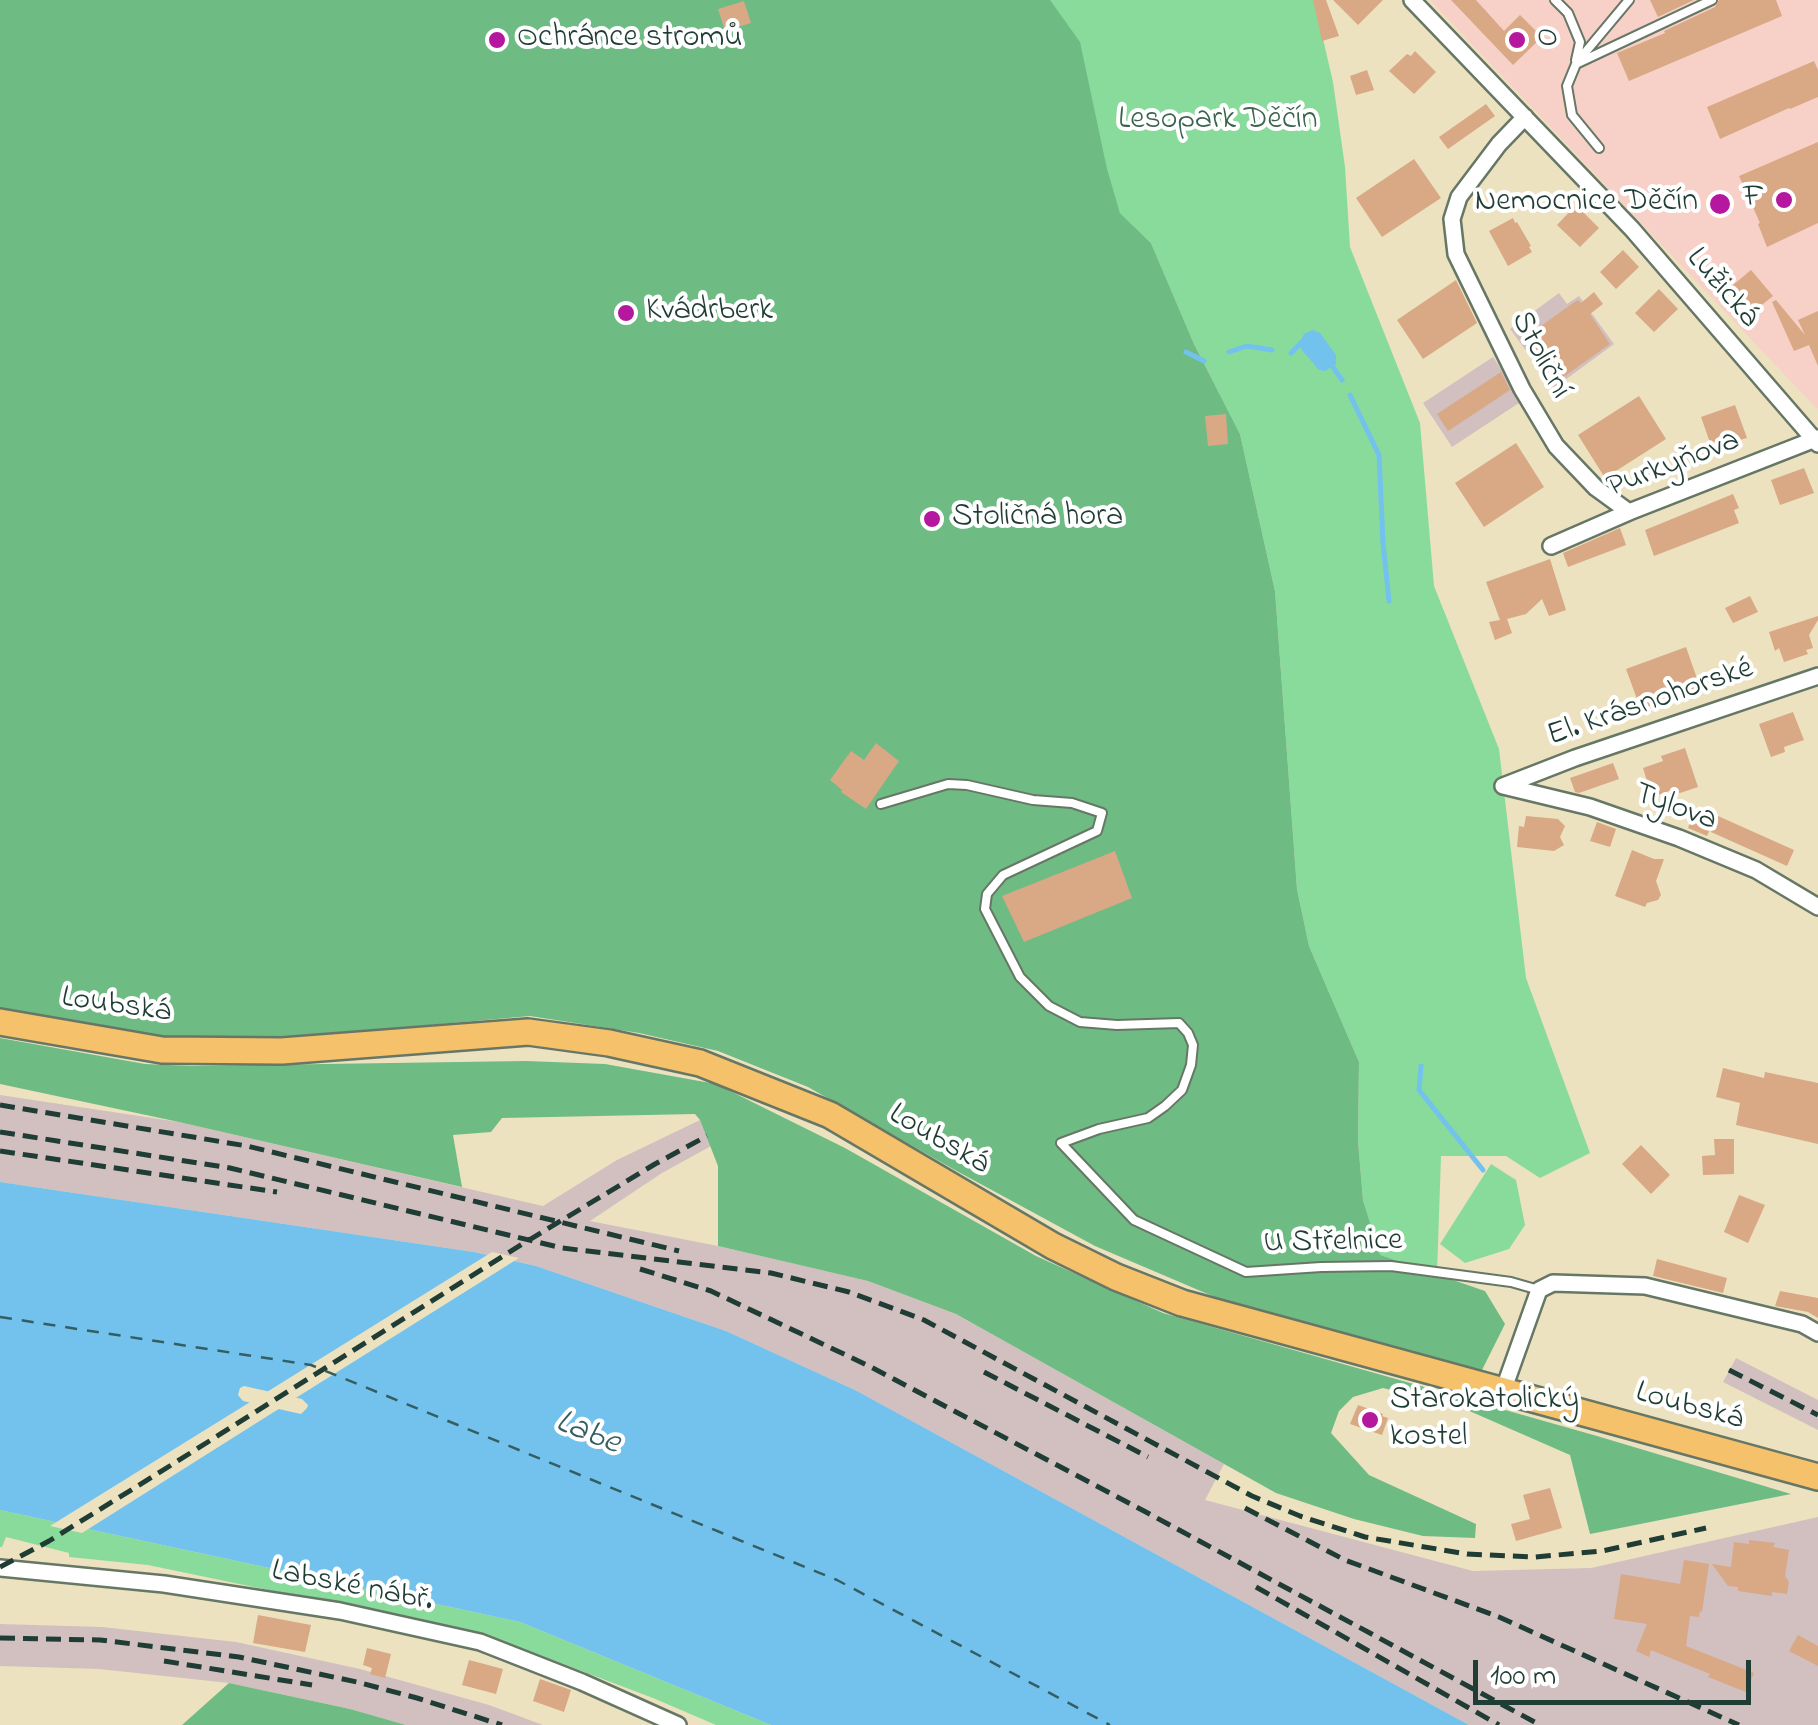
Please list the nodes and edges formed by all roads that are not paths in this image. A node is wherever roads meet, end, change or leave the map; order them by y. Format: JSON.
{"nodes":[{"id":1,"x":1412,"y":0,"type":"edge"},
{"id":2,"x":1555,"y":0,"type":"edge"},
{"id":3,"x":1630,"y":0,"type":"edge"},
{"id":4,"x":1712,"y":0,"type":"edge"},
{"id":5,"x":1576,"y":64,"type":"junction"},
{"id":6,"x":1524,"y":117,"type":"junction"},
{"id":7,"x":1599,"y":148,"type":"dead end"},
{"id":8,"x":1817,"y":441,"type":"edge"},
{"id":9,"x":1630,"y":512,"type":"junction"},
{"id":10,"x":1551,"y":546,"type":"dead end"},
{"id":11,"x":1818,"y":676,"type":"edge"},
{"id":12,"x":1503,"y":786,"type":"joint"},
{"id":13,"x":881,"y":804,"type":"dead end"},
{"id":14,"x":1818,"y":907,"type":"edge"},
{"id":15,"x":0,"y":1022,"type":"edge"},
{"id":16,"x":1539,"y":1290,"type":"junction"},
{"id":17,"x":1818,"y":1333,"type":"edge"},
{"id":18,"x":1503,"y":1391,"type":"junction"},
{"id":19,"x":1818,"y":1477,"type":"edge"},
{"id":20,"x":0,"y":1568,"type":"edge"},
{"id":21,"x":678,"y":1725,"type":"edge"}],
"edges":[{"from":1,"to":6,"type":"street","name":"Lužická"},
{"from":2,"to":5,"type":"lane"},
{"from":3,"to":5,"type":"lane"},
{"from":4,"to":5,"type":"lane"},
{"from":5,"to":7,"type":"lane"},
{"from":6,"to":8,"type":"street","name":"Lužická"},
{"from":6,"to":9,"type":"street","name":"Stoliční"},
{"from":8,"to":9,"type":"street","name":"Purkyňova"},
{"from":9,"to":10,"type":"street","name":"Purkyňova"},
{"from":11,"to":12,"type":"street","name":"El. Krásnohorské"},
{"from":12,"to":14,"type":"street","name":"Tylova"},
{"from":13,"to":16,"type":"lane","name":"U Střelnice"},
{"from":15,"to":18,"type":"main road","name":"Loubská"},
{"from":16,"to":17,"type":"street","name":"U Střelnice"},
{"from":16,"to":18,"type":"street"},
{"from":18,"to":19,"type":"main road","name":"Loubská"},
{"from":20,"to":21,"type":"street","name":"Labské nábř."}]}
